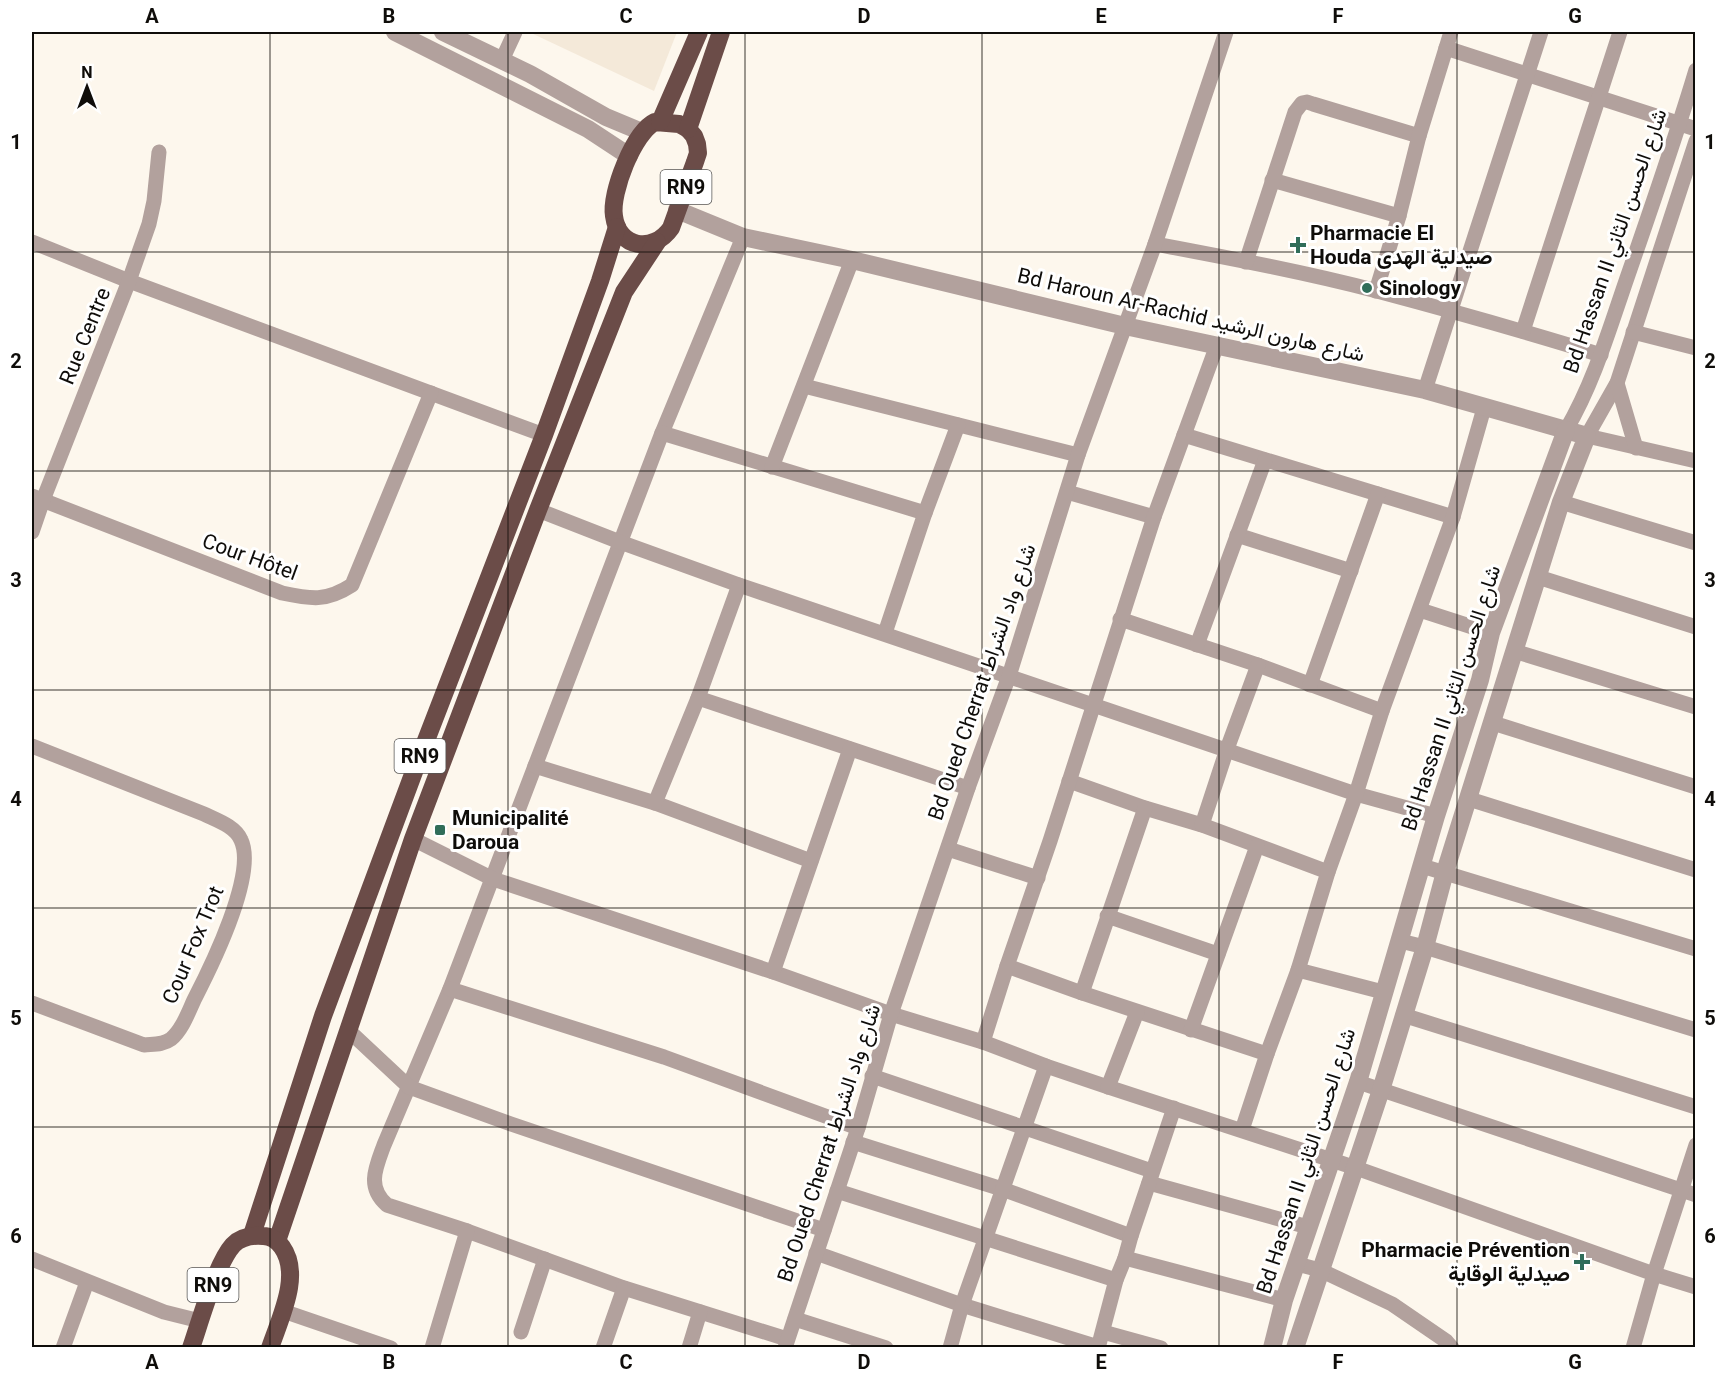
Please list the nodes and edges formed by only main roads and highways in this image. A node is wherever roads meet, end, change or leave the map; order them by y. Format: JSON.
{"nodes":[{"id":1,"x":699,"y":32,"type":"edge"},
{"id":2,"x":721,"y":32,"type":"edge"},
{"id":3,"x":660,"y":122,"type":"junction"},
{"id":4,"x":688,"y":129,"type":"junction"},
{"id":5,"x":617,"y":226,"type":"junction"},
{"id":6,"x":657,"y":242,"type":"junction"},
{"id":7,"x":252,"y":1235,"type":"junction"},
{"id":8,"x":277,"y":1240,"type":"junction"},
{"id":9,"x":191,"y":1347,"type":"edge"},
{"id":10,"x":270,"y":1347,"type":"edge"}],
"edges":[{"from":1,"to":3,"type":"highway"},
{"from":2,"to":4,"type":"highway"},
{"from":3,"to":4,"type":"highway"},
{"from":3,"to":5,"type":"highway","number":"RN9"},
{"from":4,"to":6,"type":"highway","number":"RN9"},
{"from":5,"to":6,"type":"highway"},
{"from":5,"to":7,"type":"highway","number":"RN9"},
{"from":6,"to":8,"type":"highway","number":"RN9"},
{"from":7,"to":8,"type":"highway"},
{"from":7,"to":9,"type":"highway","number":"RN9"},
{"from":8,"to":10,"type":"highway"}]}
